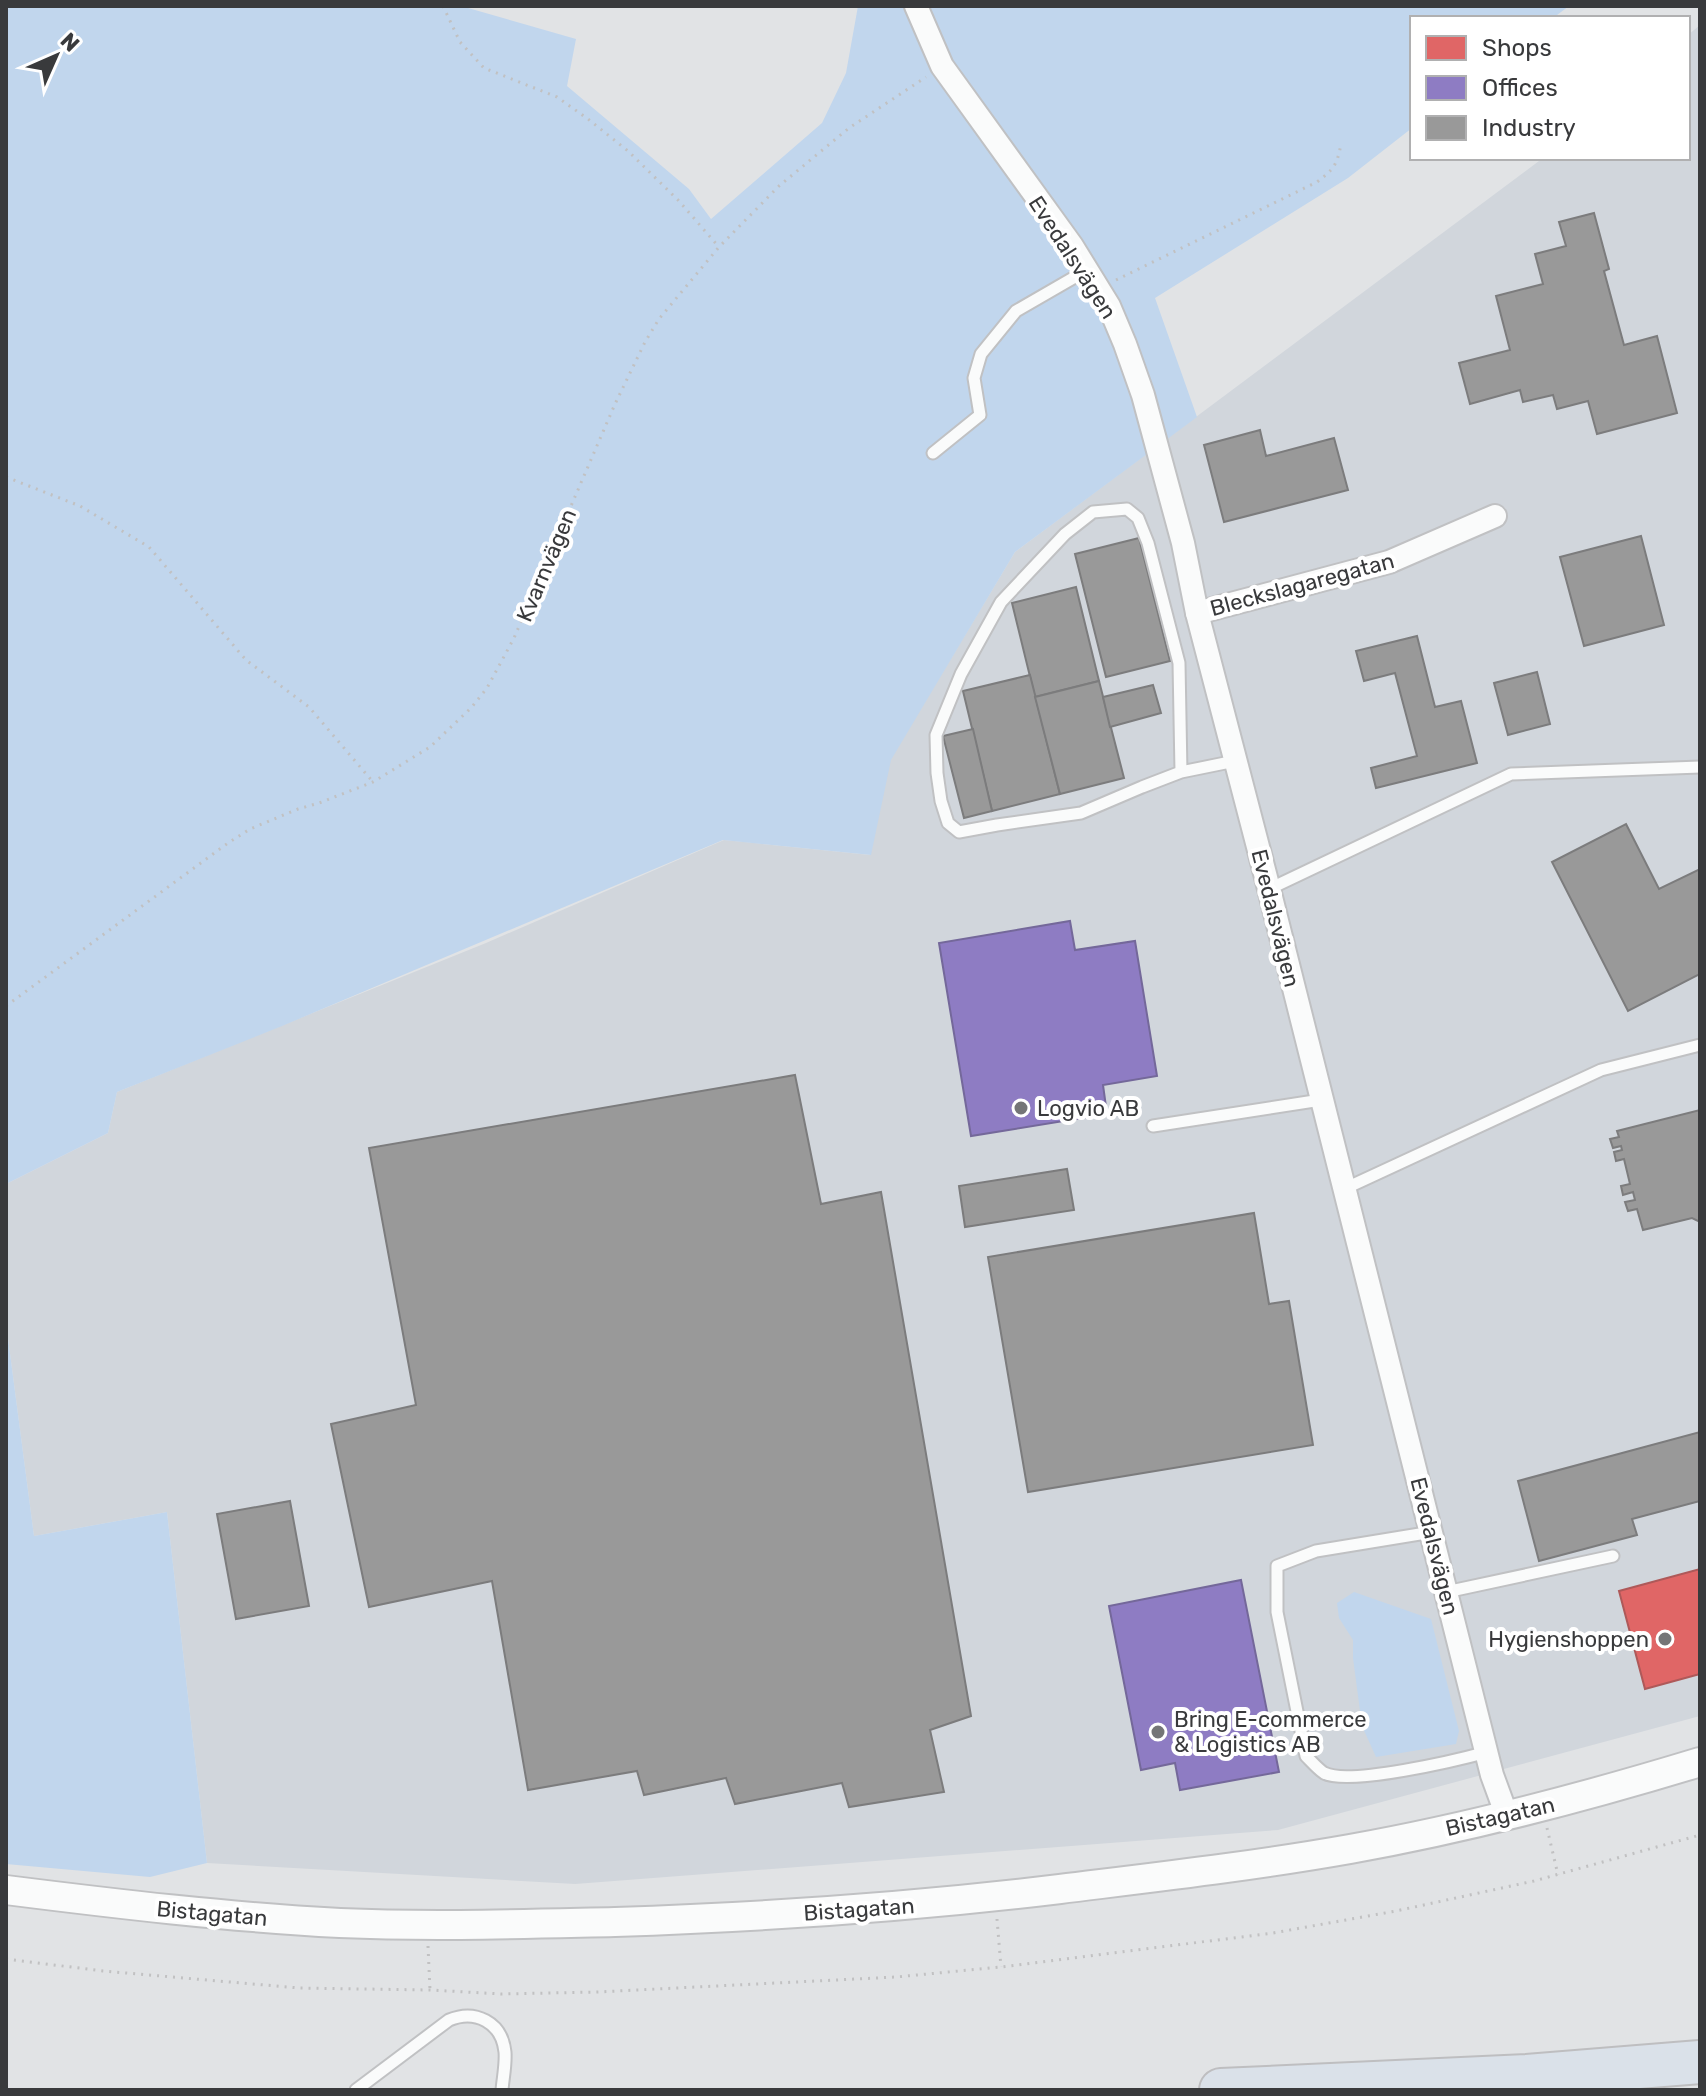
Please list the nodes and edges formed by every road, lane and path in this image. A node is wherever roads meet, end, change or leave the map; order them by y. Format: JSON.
{"nodes":[{"id":1,"x":443,"y":6,"type":"edge"},
{"id":2,"x":916,"y":6,"type":"edge"},
{"id":3,"x":942,"y":66,"type":"junction"},
{"id":4,"x":1341,"y":144,"type":"dead end"},
{"id":5,"x":719,"y":247,"type":"junction"},
{"id":6,"x":1093,"y":280,"type":"junction"},
{"id":7,"x":933,"y":453,"type":"dead end"},
{"id":8,"x":6,"y":477,"type":"edge"},
{"id":9,"x":1495,"y":516,"type":"dead end"},
{"id":10,"x":1197,"y":613,"type":"junction"},
{"id":11,"x":1235,"y":761,"type":"junction"},
{"id":12,"x":1700,"y":767,"type":"edge"},
{"id":13,"x":1181,"y":772,"type":"junction"},
{"id":14,"x":373,"y":782,"type":"junction"},
{"id":15,"x":1269,"y":889,"type":"junction"},
{"id":16,"x":6,"y":1006,"type":"edge"},
{"id":17,"x":1700,"y":1045,"type":"edge"},
{"id":18,"x":1321,"y":1100,"type":"junction"},
{"id":19,"x":1153,"y":1126,"type":"dead end"},
{"id":20,"x":1343,"y":1189,"type":"junction"},
{"id":21,"x":1432,"y":1532,"type":"junction"},
{"id":22,"x":1613,"y":1556,"type":"dead end"},
{"id":23,"x":1446,"y":1592,"type":"junction"},
{"id":24,"x":1487,"y":1752,"type":"junction"},
{"id":25,"x":1700,"y":1762,"type":"edge"},
{"id":26,"x":1541,"y":1807,"type":"junction"},
{"id":27,"x":1507,"y":1816,"type":"junction"},
{"id":28,"x":1700,"y":1835,"type":"edge"},
{"id":29,"x":1558,"y":1875,"type":"junction"},
{"id":30,"x":6,"y":1890,"type":"edge"},
{"id":31,"x":995,"y":1897,"type":"junction"},
{"id":32,"x":428,"y":1924,"type":"junction"},
{"id":33,"x":6,"y":1959,"type":"edge"},
{"id":34,"x":1001,"y":1967,"type":"junction"},
{"id":35,"x":430,"y":1990,"type":"junction"},
{"id":36,"x":1688,"y":2059,"type":"edge"},
{"id":37,"x":356,"y":2090,"type":"edge"},
{"id":38,"x":502,"y":2090,"type":"edge"},
{"id":39,"x":1221,"y":2090,"type":"edge"}],
"edges":[{"from":1,"to":5,"type":"path"},
{"from":2,"to":3,"type":"street"},
{"from":3,"to":5,"type":"path","name":"Kvarnvägen"},
{"from":3,"to":6,"type":"street","name":"Evedalsvägen"},
{"from":4,"to":6,"type":"path"},
{"from":5,"to":14,"type":"path","name":"Kvarnvägen"},
{"from":6,"to":7,"type":"lane"},
{"from":6,"to":10,"type":"street","name":"Evedalsvägen"},
{"from":8,"to":14,"type":"path"},
{"from":9,"to":10,"type":"street","name":"Bleckslagaregatan"},
{"from":10,"to":11,"type":"street","name":"Evedalsvägen"},
{"from":11,"to":13,"type":"lane"},
{"from":11,"to":15,"type":"street","name":"Evedalsvägen"},
{"from":12,"to":15,"type":"lane"},
{"from":13,"to":13,"type":"lane"},
{"from":14,"to":16,"type":"path","name":"Kvarnvägen"},
{"from":15,"to":18,"type":"street","name":"Evedalsvägen"},
{"from":17,"to":20,"type":"lane"},
{"from":18,"to":19,"type":"lane"},
{"from":18,"to":20,"type":"street","name":"Evedalsvägen"},
{"from":20,"to":21,"type":"street","name":"Evedalsvägen"},
{"from":21,"to":23,"type":"street","name":"Evedalsvägen"},
{"from":21,"to":24,"type":"lane"},
{"from":22,"to":23,"type":"lane"},
{"from":23,"to":24,"type":"street","name":"Evedalsvägen"},
{"from":24,"to":27,"type":"street","name":"Evedalsvägen"},
{"from":25,"to":26,"type":"street","name":"Bistagatan"},
{"from":26,"to":27,"type":"street","name":"Bistagatan"},
{"from":26,"to":29,"type":"path"},
{"from":27,"to":31,"type":"street","name":"Bistagatan"},
{"from":28,"to":29,"type":"path"},
{"from":29,"to":34,"type":"path"},
{"from":30,"to":32,"type":"street","name":"Bistagatan"},
{"from":31,"to":32,"type":"street","name":"Bistagatan"},
{"from":31,"to":34,"type":"path"},
{"from":32,"to":35,"type":"path"},
{"from":33,"to":35,"type":"path"},
{"from":34,"to":35,"type":"path"},
{"from":36,"to":39,"type":"highway"},
{"from":37,"to":38,"type":"lane"}]}
